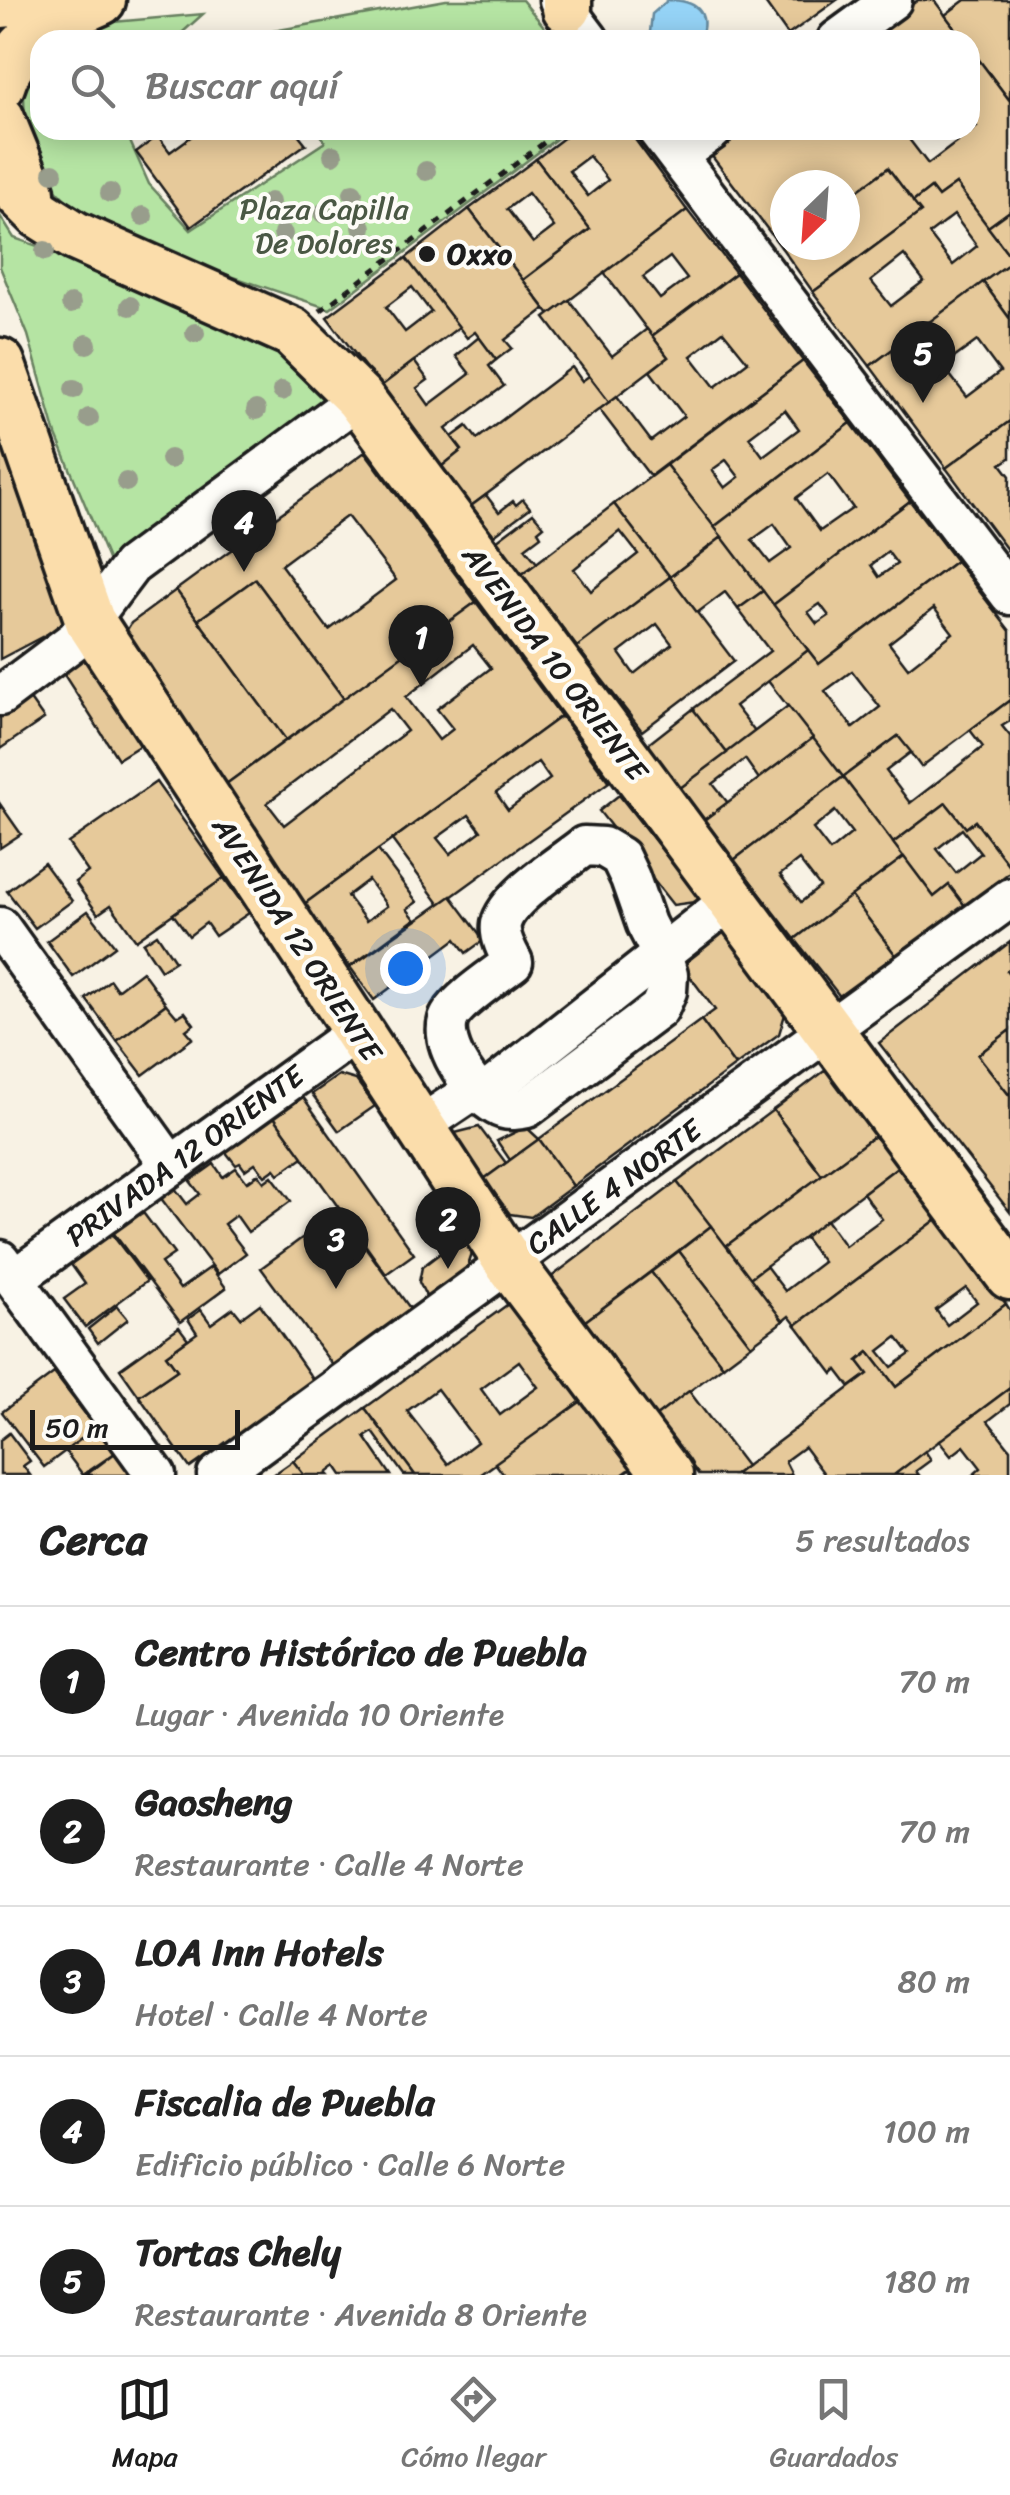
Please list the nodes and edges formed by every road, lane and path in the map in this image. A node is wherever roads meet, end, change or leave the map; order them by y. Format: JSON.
{"nodes":[{"id":1,"x":31,"y":0,"type":"edge"},
{"id":2,"x":102,"y":0,"type":"edge"},
{"id":3,"x":892,"y":0,"type":"edge"},
{"id":4,"x":0,"y":2,"type":"edge"},
{"id":5,"x":42,"y":30,"type":"edge"},
{"id":6,"x":851,"y":30,"type":"edge"},
{"id":7,"x":30,"y":40,"type":"edge"},
{"id":8,"x":0,"y":86,"type":"edge"},
{"id":9,"x":0,"y":119,"type":"edge"},
{"id":10,"x":548,"y":140,"type":"edge"},
{"id":11,"x":668,"y":143,"type":"edge"},
{"id":12,"x":0,"y":169,"type":"edge"},
{"id":13,"x":40,"y":214,"type":"junction"},
{"id":14,"x":292,"y":332,"type":"junction"},
{"id":15,"x":0,"y":363,"type":"edge"},
{"id":16,"x":358,"y":398,"type":"junction"},
{"id":17,"x":1010,"y":595,"type":"edge"},
{"id":18,"x":90,"y":621,"type":"junction"},
{"id":19,"x":0,"y":696,"type":"edge"},
{"id":20,"x":726,"y":894,"type":"junction"},
{"id":21,"x":1010,"y":898,"type":"edge"},
{"id":22,"x":0,"y":927,"type":"edge"},
{"id":23,"x":658,"y":947,"type":"junction"},
{"id":24,"x":356,"y":1032,"type":"junction"},
{"id":25,"x":828,"y":1032,"type":"junction"},
{"id":26,"x":475,"y":1085,"type":"junction"},
{"id":27,"x":415,"y":1118,"type":"junction"},
{"id":28,"x":171,"y":1166,"type":"junction"},
{"id":29,"x":509,"y":1262,"type":"junction"},
{"id":30,"x":7,"y":1270,"type":"edge"},
{"id":31,"x":1010,"y":1275,"type":"edge"},
{"id":32,"x":156,"y":1475,"type":"edge"},
{"id":33,"x":217,"y":1475,"type":"edge"},
{"id":34,"x":668,"y":1475,"type":"edge"}],
"edges":[{"from":1,"to":4,"type":"main road"},
{"from":2,"to":5,"type":"main road"},
{"from":3,"to":6,"type":"street"},
{"from":7,"to":8,"type":"main road"},
{"from":9,"to":13,"type":"main road"},
{"from":10,"to":14,"type":"path"},
{"from":11,"to":17,"type":"street"},
{"from":12,"to":13,"type":"main road","name":"AVENIDA 10 ORIENTE"},
{"from":13,"to":14,"type":"main road","name":"AVENIDA 10 ORIENTE"},
{"from":14,"to":16,"type":"main road","name":"AVENIDA 10 ORIENTE"},
{"from":15,"to":18,"type":"main road","name":"AVENIDA 12 ORIENTE"},
{"from":16,"to":18,"type":"street"},
{"from":16,"to":20,"type":"main road","name":"AVENIDA 10 ORIENTE"},
{"from":18,"to":19,"type":"street"},
{"from":18,"to":24,"type":"main road","name":"AVENIDA 12 ORIENTE"},
{"from":20,"to":23,"type":"street"},
{"from":20,"to":25,"type":"main road","name":"AVENIDA 10 ORIENTE"},
{"from":21,"to":25,"type":"street","name":"CALLE 4 NORTE"},
{"from":22,"to":28,"type":"street"},
{"from":23,"to":26,"type":"street"},
{"from":23,"to":26,"type":"street"},
{"from":24,"to":27,"type":"main road","name":"AVENIDA 12 ORIENTE"},
{"from":24,"to":28,"type":"street","name":"PRIVADA 12 ORIENTE"},
{"from":25,"to":29,"type":"street","name":"CALLE 4 NORTE"},
{"from":25,"to":31,"type":"main road","name":"AVENIDA 10 ORIENTE"},
{"from":26,"to":27,"type":"street"},
{"from":27,"to":29,"type":"main road","name":"AVENIDA 12 ORIENTE"},
{"from":28,"to":30,"type":"street","name":"PRIVADA 12 ORIENTE"},
{"from":29,"to":33,"type":"street","name":"CALLE 4 NORTE"},
{"from":29,"to":34,"type":"main road","name":"AVENIDA 12 ORIENTE"},
{"from":30,"to":32,"type":"street"}]}
